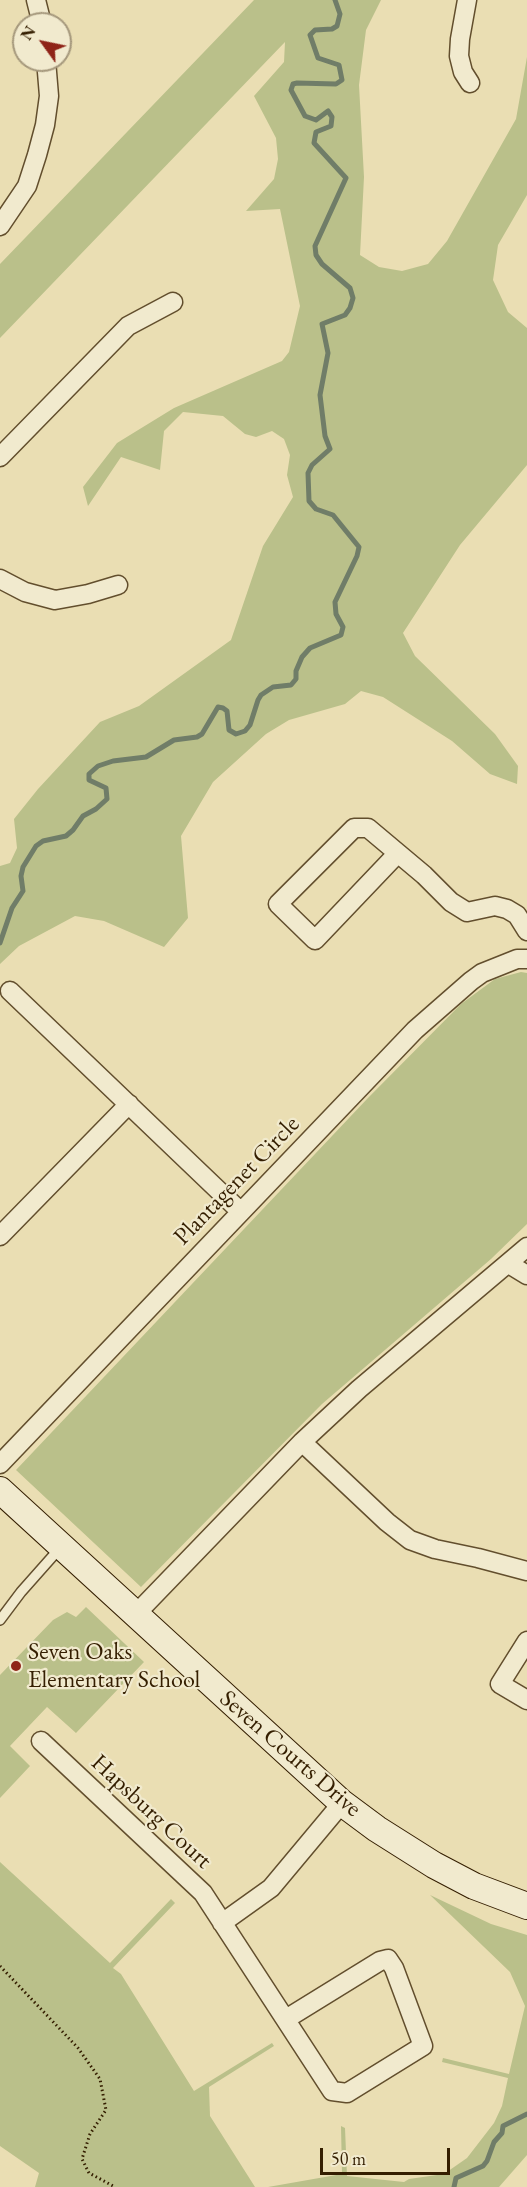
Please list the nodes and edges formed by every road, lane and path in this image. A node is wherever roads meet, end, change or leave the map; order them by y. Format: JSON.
{"nodes":[{"id":1,"x":467,"y":0,"type":"edge"},
{"id":2,"x":47,"y":72,"type":"edge"},
{"id":3,"x":470,"y":83,"type":"dead end"},
{"id":4,"x":0,"y":226,"type":"edge"},
{"id":5,"x":173,"y":302,"type":"dead end"},
{"id":6,"x":0,"y":457,"type":"edge"},
{"id":7,"x":0,"y":579,"type":"edge"},
{"id":8,"x":118,"y":585,"type":"dead end"},
{"id":9,"x":397,"y":854,"type":"junction"},
{"id":10,"x":527,"y":931,"type":"edge"},
{"id":11,"x":527,"y":959,"type":"edge"},
{"id":12,"x":10,"y":991,"type":"dead end"},
{"id":13,"x":129,"y":1104,"type":"junction"},
{"id":14,"x":241,"y":1212,"type":"junction"},
{"id":15,"x":0,"y":1236,"type":"edge"},
{"id":16,"x":527,"y":1247,"type":"edge"},
{"id":17,"x":509,"y":1264,"type":"junction"},
{"id":18,"x":527,"y":1275,"type":"edge"},
{"id":19,"x":302,"y":1442,"type":"junction"},
{"id":20,"x":0,"y":1464,"type":"edge"},
{"id":21,"x":0,"y":1490,"type":"edge"},
{"id":22,"x":62,"y":1546,"type":"junction"},
{"id":23,"x":527,"y":1571,"type":"edge"},
{"id":24,"x":135,"y":1615,"type":"junction"},
{"id":25,"x":1,"y":1616,"type":"edge"},
{"id":26,"x":527,"y":1641,"type":"edge"},
{"id":27,"x":527,"y":1700,"type":"edge"},
{"id":28,"x":41,"y":1740,"type":"dead end"},
{"id":29,"x":342,"y":1803,"type":"junction"},
{"id":30,"x":527,"y":1906,"type":"edge"},
{"id":31,"x":222,"y":1923,"type":"junction"},
{"id":32,"x":0,"y":1966,"type":"edge"},
{"id":33,"x":286,"y":2019,"type":"junction"},
{"id":34,"x":115,"y":2187,"type":"edge"}],
"edges":[{"from":1,"to":3,"type":"street"},
{"from":2,"to":4,"type":"street"},
{"from":5,"to":6,"type":"street"},
{"from":7,"to":8,"type":"street"},
{"from":9,"to":9,"type":"street"},
{"from":9,"to":10,"type":"street"},
{"from":11,"to":14,"type":"street","name":"Plantagenet Circle"},
{"from":12,"to":13,"type":"street"},
{"from":13,"to":14,"type":"street"},
{"from":13,"to":15,"type":"street"},
{"from":14,"to":20,"type":"street","name":"Plantagenet Circle"},
{"from":16,"to":17,"type":"street"},
{"from":17,"to":18,"type":"street"},
{"from":17,"to":19,"type":"street"},
{"from":19,"to":23,"type":"street"},
{"from":19,"to":24,"type":"street"},
{"from":21,"to":22,"type":"street","name":"Seven Courts Drive"},
{"from":22,"to":24,"type":"street","name":"Seven Courts Drive"},
{"from":22,"to":25,"type":"lane"},
{"from":24,"to":29,"type":"street","name":"Seven Courts Drive"},
{"from":26,"to":27,"type":"street"},
{"from":28,"to":31,"type":"street","name":"Hapsburg Court"},
{"from":29,"to":30,"type":"street","name":"Seven Courts Drive"},
{"from":29,"to":31,"type":"street"},
{"from":31,"to":33,"type":"street","name":"Hapsburg Court"},
{"from":32,"to":34,"type":"path"},
{"from":33,"to":33,"type":"street","name":"Hapsburg Court"}]}
